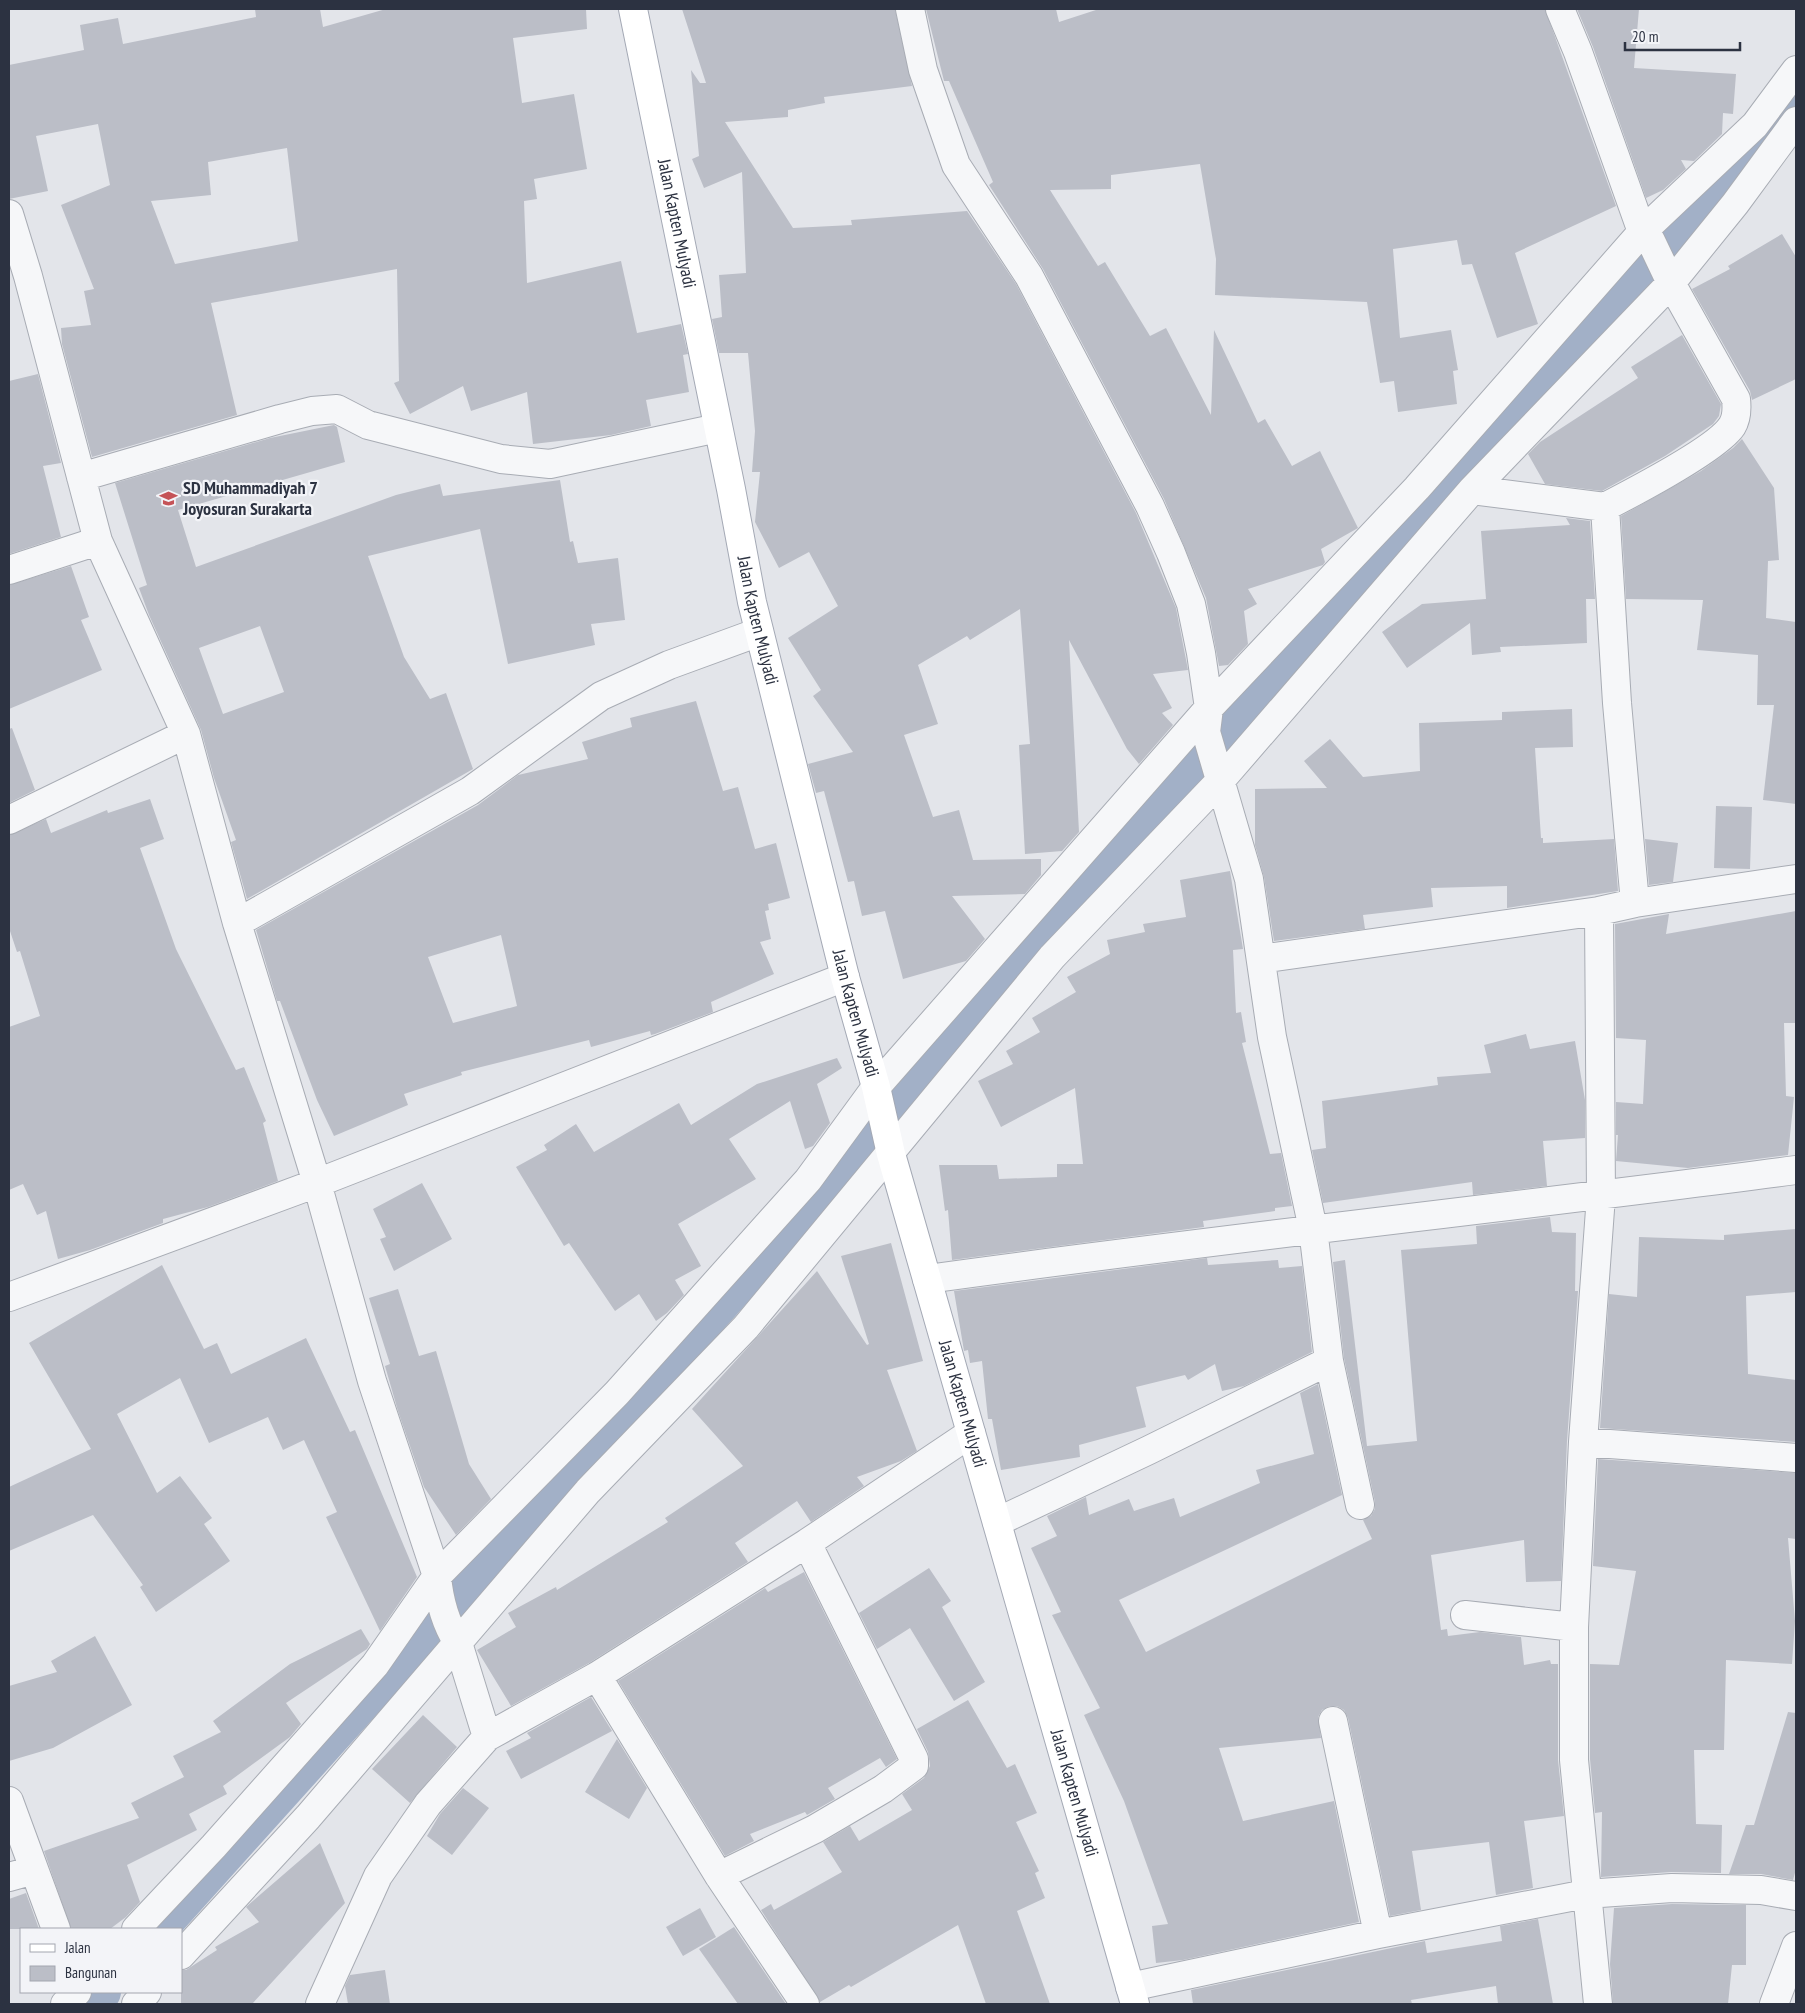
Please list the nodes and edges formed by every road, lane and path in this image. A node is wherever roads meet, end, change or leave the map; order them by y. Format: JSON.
{"nodes":[{"id":1,"x":633,"y":9,"type":"edge"},
{"id":2,"x":910,"y":9,"type":"edge"},
{"id":3,"x":1560,"y":9,"type":"edge"},
{"id":4,"x":1796,"y":70,"type":"edge"},
{"id":5,"x":1796,"y":121,"type":"edge"},
{"id":6,"x":9,"y":214,"type":"edge"},
{"id":7,"x":1646,"y":236,"type":"junction"},
{"id":8,"x":1669,"y":278,"type":"junction"},
{"id":9,"x":718,"y":428,"type":"junction"},
{"id":10,"x":81,"y":477,"type":"junction"},
{"id":11,"x":1472,"y":490,"type":"junction"},
{"id":12,"x":1605,"y":507,"type":"junction"},
{"id":13,"x":98,"y":541,"type":"junction"},
{"id":14,"x":9,"y":570,"type":"edge"},
{"id":15,"x":759,"y":632,"type":"junction"},
{"id":16,"x":1208,"y":720,"type":"junction"},
{"id":17,"x":186,"y":734,"type":"junction"},
{"id":18,"x":1219,"y":772,"type":"junction"},
{"id":19,"x":9,"y":820,"type":"edge"},
{"id":20,"x":1796,"y":879,"type":"edge"},
{"id":21,"x":1635,"y":903,"type":"junction"},
{"id":22,"x":1599,"y":911,"type":"junction"},
{"id":23,"x":237,"y":923,"type":"junction"},
{"id":24,"x":1260,"y":959,"type":"junction"},
{"id":25,"x":845,"y":976,"type":"junction"},
{"id":26,"x":877,"y":1092,"type":"junction"},
{"id":27,"x":890,"y":1149,"type":"junction"},
{"id":28,"x":1796,"y":1170,"type":"edge"},
{"id":29,"x":317,"y":1183,"type":"junction"},
{"id":30,"x":1601,"y":1196,"type":"junction"},
{"id":31,"x":1313,"y":1229,"type":"junction"},
{"id":32,"x":927,"y":1279,"type":"junction"},
{"id":33,"x":9,"y":1297,"type":"edge"},
{"id":34,"x":1329,"y":1361,"type":"junction"},
{"id":35,"x":971,"y":1434,"type":"junction"},
{"id":36,"x":1584,"y":1442,"type":"junction"},
{"id":37,"x":1796,"y":1458,"type":"edge"},
{"id":38,"x":1360,"y":1505,"type":"dead end"},
{"id":39,"x":996,"y":1522,"type":"junction"},
{"id":40,"x":807,"y":1543,"type":"junction"},
{"id":41,"x":438,"y":1584,"type":"junction"},
{"id":42,"x":1465,"y":1615,"type":"dead end"},
{"id":43,"x":1574,"y":1627,"type":"junction"},
{"id":44,"x":455,"y":1638,"type":"junction"},
{"id":45,"x":597,"y":1676,"type":"junction"},
{"id":46,"x":1333,"y":1721,"type":"dead end"},
{"id":47,"x":487,"y":1738,"type":"junction"},
{"id":48,"x":9,"y":1801,"type":"edge"},
{"id":49,"x":21,"y":1873,"type":"edge"},
{"id":50,"x":719,"y":1876,"type":"junction"},
{"id":51,"x":1586,"y":1894,"type":"junction"},
{"id":52,"x":1796,"y":1896,"type":"edge"},
{"id":53,"x":55,"y":1928,"type":"edge"},
{"id":54,"x":137,"y":1928,"type":"edge"},
{"id":55,"x":1378,"y":1934,"type":"junction"},
{"id":56,"x":1796,"y":1946,"type":"edge"},
{"id":57,"x":182,"y":1954,"type":"edge"},
{"id":58,"x":76,"y":1993,"type":"edge"},
{"id":59,"x":146,"y":1993,"type":"edge"},
{"id":60,"x":1132,"y":1996,"type":"edge"},
{"id":61,"x":65,"y":2004,"type":"edge"},
{"id":62,"x":136,"y":2004,"type":"edge"},
{"id":63,"x":320,"y":2004,"type":"edge"},
{"id":64,"x":805,"y":2004,"type":"edge"},
{"id":65,"x":1598,"y":2004,"type":"edge"},
{"id":66,"x":1774,"y":2004,"type":"edge"}],
"edges":[{"from":1,"to":9,"type":"main road","name":"Jalan Kapten Mulyadi"},
{"from":2,"to":16,"type":"street"},
{"from":3,"to":7,"type":"street"},
{"from":4,"to":7,"type":"street"},
{"from":5,"to":8,"type":"street"},
{"from":6,"to":10,"type":"street"},
{"from":7,"to":8,"type":"street"},
{"from":7,"to":16,"type":"street"},
{"from":8,"to":11,"type":"street"},
{"from":8,"to":12,"type":"street"},
{"from":9,"to":10,"type":"street"},
{"from":9,"to":15,"type":"main road","name":"Jalan Kapten Mulyadi"},
{"from":10,"to":13,"type":"street"},
{"from":11,"to":12,"type":"street"},
{"from":11,"to":18,"type":"street"},
{"from":12,"to":21,"type":"street"},
{"from":13,"to":14,"type":"street"},
{"from":13,"to":17,"type":"street"},
{"from":15,"to":23,"type":"street"},
{"from":15,"to":25,"type":"main road","name":"Jalan Kapten Mulyadi"},
{"from":16,"to":18,"type":"street"},
{"from":16,"to":26,"type":"street"},
{"from":17,"to":19,"type":"street"},
{"from":17,"to":23,"type":"street"},
{"from":18,"to":24,"type":"street"},
{"from":18,"to":27,"type":"street"},
{"from":20,"to":21,"type":"street"},
{"from":21,"to":22,"type":"street"},
{"from":22,"to":24,"type":"street"},
{"from":22,"to":30,"type":"street"},
{"from":23,"to":29,"type":"street"},
{"from":24,"to":31,"type":"street"},
{"from":25,"to":26,"type":"main road","name":"Jalan Kapten Mulyadi"},
{"from":25,"to":29,"type":"street"},
{"from":26,"to":27,"type":"main road","name":"Jalan Kapten Mulyadi"},
{"from":26,"to":41,"type":"street"},
{"from":27,"to":32,"type":"main road","name":"Jalan Kapten Mulyadi"},
{"from":27,"to":44,"type":"street"},
{"from":28,"to":30,"type":"street"},
{"from":29,"to":33,"type":"street"},
{"from":29,"to":41,"type":"street"},
{"from":30,"to":31,"type":"street"},
{"from":30,"to":36,"type":"street"},
{"from":31,"to":32,"type":"street"},
{"from":31,"to":34,"type":"street"},
{"from":32,"to":35,"type":"main road","name":"Jalan Kapten Mulyadi"},
{"from":34,"to":38,"type":"street"},
{"from":34,"to":39,"type":"street"},
{"from":35,"to":39,"type":"main road","name":"Jalan Kapten Mulyadi"},
{"from":35,"to":40,"type":"street"},
{"from":36,"to":37,"type":"street"},
{"from":36,"to":43,"type":"street"},
{"from":39,"to":60,"type":"main road","name":"Jalan Kapten Mulyadi"},
{"from":40,"to":45,"type":"street"},
{"from":40,"to":50,"type":"street"},
{"from":41,"to":44,"type":"street"},
{"from":41,"to":54,"type":"street"},
{"from":42,"to":43,"type":"street"},
{"from":43,"to":51,"type":"street"},
{"from":44,"to":47,"type":"street"},
{"from":44,"to":57,"type":"street"},
{"from":45,"to":47,"type":"street"},
{"from":45,"to":50,"type":"street"},
{"from":46,"to":55,"type":"street"},
{"from":47,"to":63,"type":"street"},
{"from":48,"to":49,"type":"street"},
{"from":49,"to":53,"type":"street"},
{"from":50,"to":64,"type":"street"},
{"from":51,"to":52,"type":"street"},
{"from":51,"to":55,"type":"street"},
{"from":51,"to":65,"type":"street"},
{"from":55,"to":60,"type":"street"},
{"from":56,"to":66,"type":"street"},
{"from":58,"to":61,"type":"street"},
{"from":59,"to":62,"type":"street"}]}
